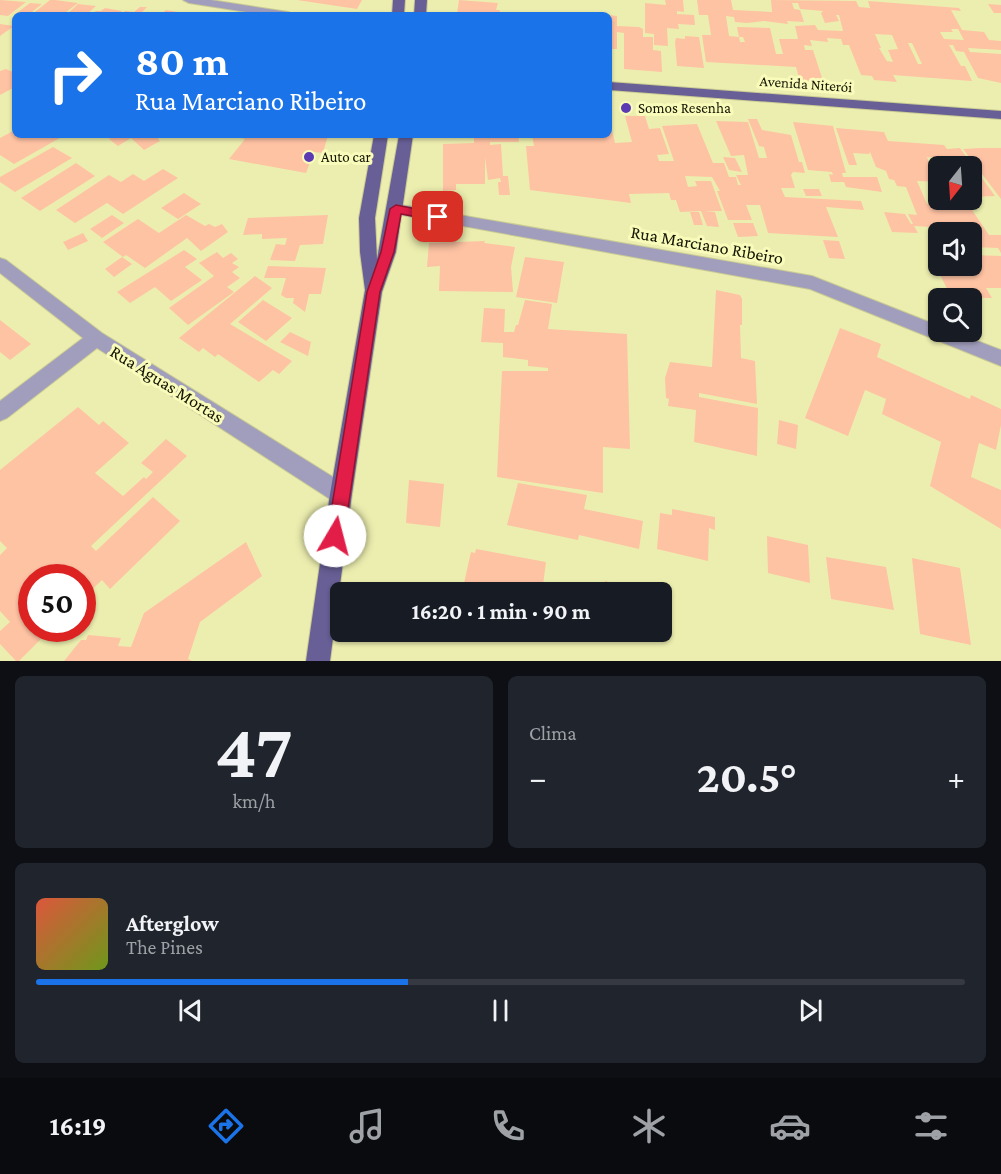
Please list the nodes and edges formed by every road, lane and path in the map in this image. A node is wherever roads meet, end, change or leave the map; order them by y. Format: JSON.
{"nodes":[{"id":1,"x":189,"y":0,"type":"edge"},
{"id":2,"x":268,"y":12,"type":"edge"},
{"id":3,"x":612,"y":86,"type":"edge"},
{"id":4,"x":1001,"y":115,"type":"edge"},
{"id":5,"x":381,"y":138,"type":"edge"},
{"id":6,"x":406,"y":138,"type":"edge"},
{"id":7,"x":396,"y":209,"type":"junction"},
{"id":8,"x":0,"y":264,"type":"edge"},
{"id":9,"x":373,"y":292,"type":"junction"},
{"id":10,"x":96,"y":338,"type":"junction"},
{"id":11,"x":1001,"y":358,"type":"edge"},
{"id":12,"x":0,"y":412,"type":"edge"},
{"id":13,"x":341,"y":494,"type":"junction"},
{"id":14,"x":318,"y":661,"type":"edge"}],
"edges":[{"from":1,"to":2,"type":"street"},
{"from":3,"to":4,"type":"main road","name":"Avenida Niterói"},
{"from":5,"to":9,"type":"main road"},
{"from":6,"to":7,"type":"main road"},
{"from":7,"to":9,"type":"main road"},
{"from":7,"to":11,"type":"street","name":"Rua Marciano Ribeiro"},
{"from":8,"to":10,"type":"street","name":"Rua Águas Mortas"},
{"from":9,"to":13,"type":"main road"},
{"from":10,"to":12,"type":"street"},
{"from":10,"to":13,"type":"street","name":"Rua Águas Mortas"},
{"from":13,"to":14,"type":"main road"}]}
